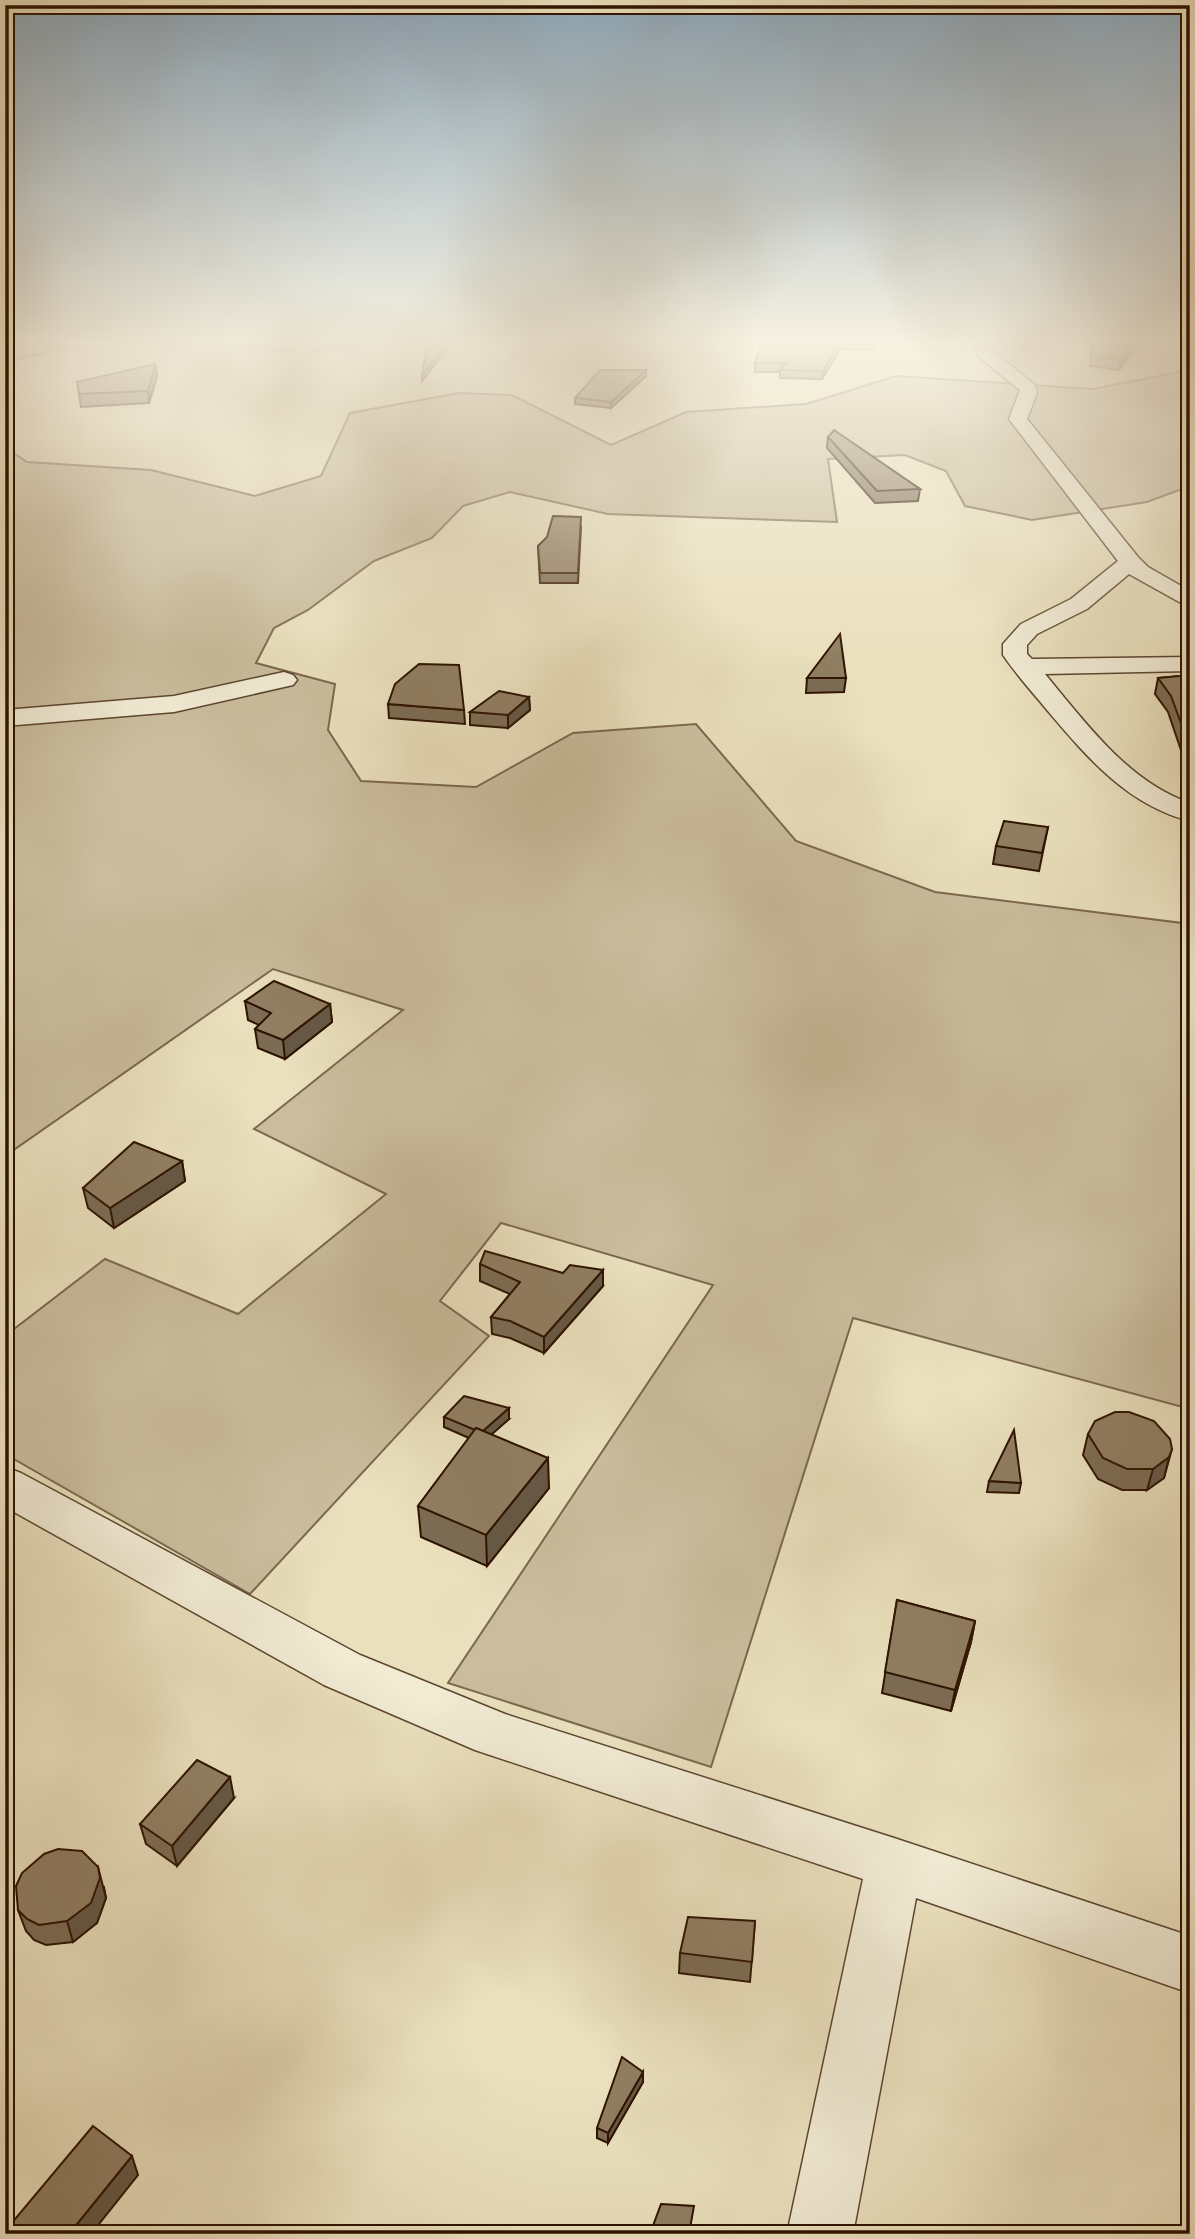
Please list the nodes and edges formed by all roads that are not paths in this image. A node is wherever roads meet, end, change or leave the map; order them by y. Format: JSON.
{"nodes":[{"id":1,"x":1042,"y":449,"type":"edge"},
{"id":2,"x":1130,"y":562,"type":"junction"},
{"id":3,"x":1190,"y":601,"type":"edge"},
{"id":4,"x":1190,"y":664,"type":"edge"},
{"id":5,"x":1026,"y":667,"type":"junction"},
{"id":6,"x":284,"y":680,"type":"dead end"},
{"id":7,"x":5,"y":718,"type":"edge"},
{"id":8,"x":1190,"y":812,"type":"edge"},
{"id":9,"x":5,"y":1485,"type":"edge"},
{"id":10,"x":894,"y":1864,"type":"junction"},
{"id":11,"x":1190,"y":1965,"type":"edge"},
{"id":12,"x":820,"y":2234,"type":"edge"}],
"edges":[{"from":1,"to":2,"type":"street"},
{"from":2,"to":3,"type":"street"},
{"from":2,"to":5,"type":"street"},
{"from":4,"to":5,"type":"street"},
{"from":5,"to":8,"type":"street"},
{"from":6,"to":7,"type":"street"},
{"from":9,"to":10,"type":"street"},
{"from":10,"to":11,"type":"street"},
{"from":10,"to":12,"type":"street"}]}
